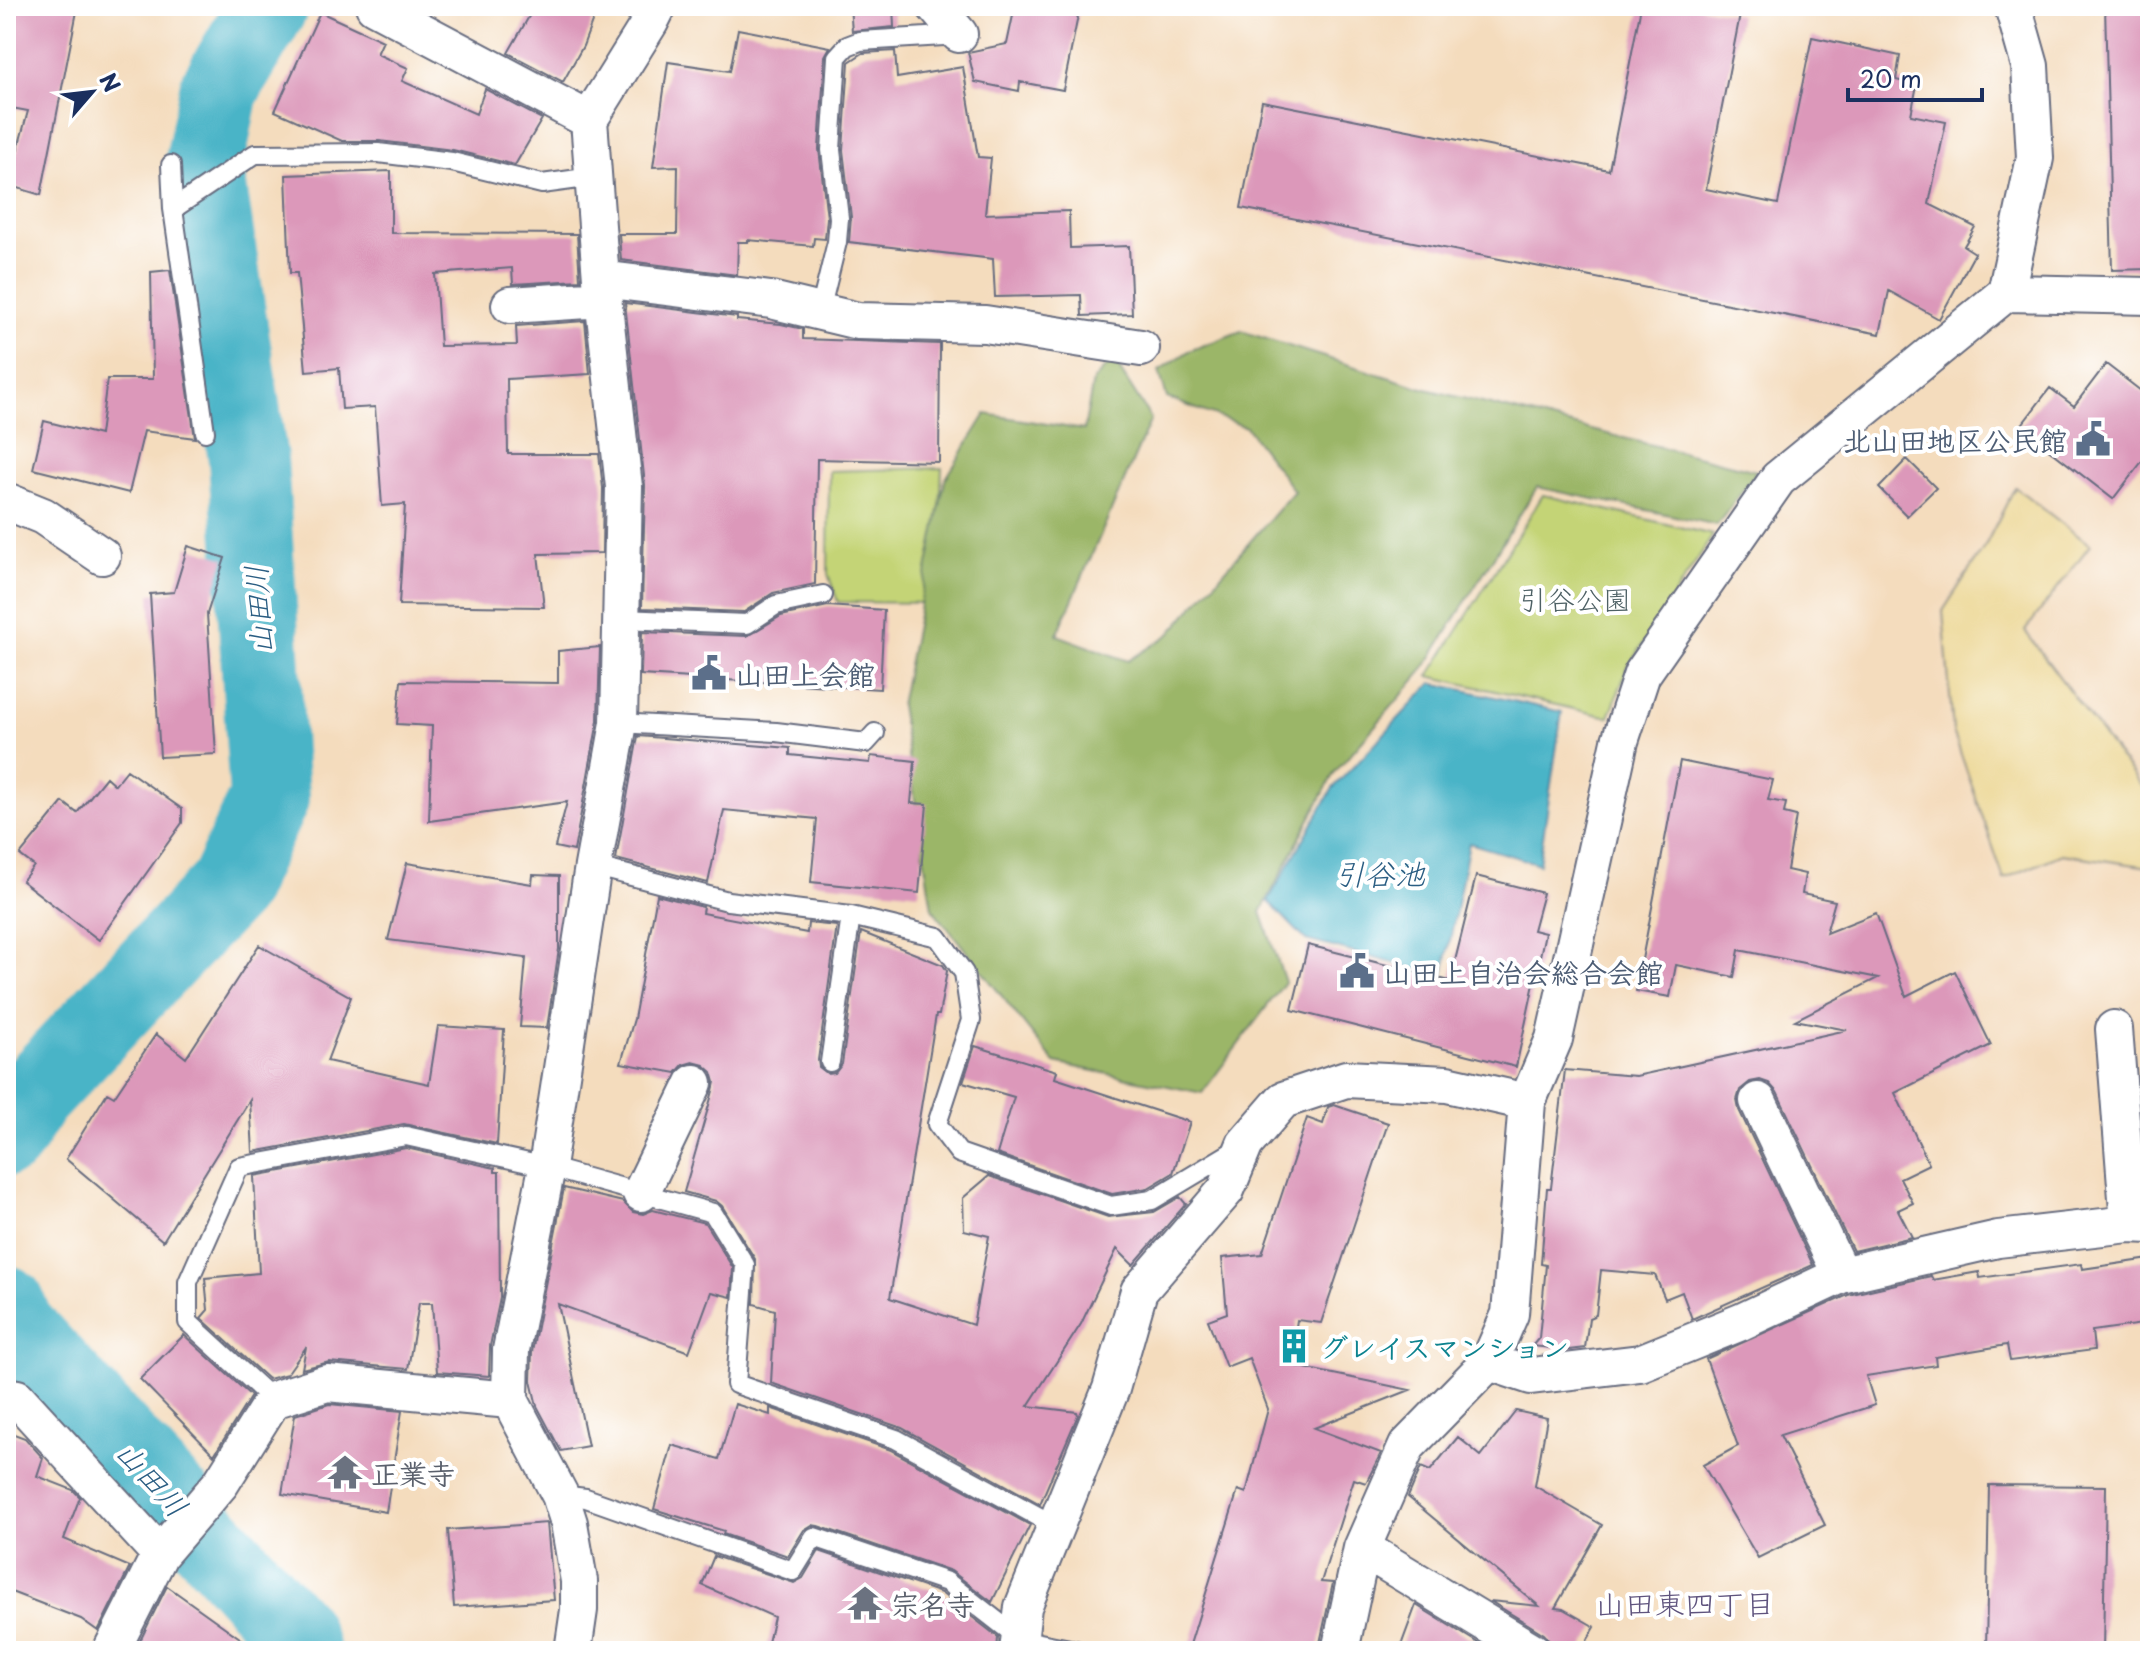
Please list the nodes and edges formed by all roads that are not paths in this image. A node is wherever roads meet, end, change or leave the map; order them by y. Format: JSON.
{"nodes":[{"id":1,"x":374,"y":6,"type":"edge"},
{"id":2,"x":658,"y":6,"type":"edge"},
{"id":3,"x":2013,"y":6,"type":"edge"},
{"id":4,"x":949,"y":23,"type":"edge"},
{"id":5,"x":589,"y":120,"type":"junction"},
{"id":6,"x":171,"y":165,"type":"dead end"},
{"id":7,"x":593,"y":177,"type":"junction"},
{"id":8,"x":173,"y":209,"type":"junction"},
{"id":9,"x":603,"y":289,"type":"junction"},
{"id":10,"x":2006,"y":293,"type":"junction"},
{"id":11,"x":2150,"y":296,"type":"edge"},
{"id":12,"x":510,"y":305,"type":"dead end"},
{"id":13,"x":820,"y":311,"type":"junction"},
{"id":14,"x":1141,"y":348,"type":"dead end"},
{"id":15,"x":205,"y":432,"type":"dead end"},
{"id":16,"x":6,"y":501,"type":"edge"},
{"id":17,"x":102,"y":556,"type":"dead end"},
{"id":18,"x":823,"y":595,"type":"dead end"},
{"id":19,"x":622,"y":619,"type":"junction"},
{"id":20,"x":619,"y":723,"type":"junction"},
{"id":21,"x":875,"y":733,"type":"dead end"},
{"id":22,"x":593,"y":866,"type":"junction"},
{"id":23,"x":851,"y":916,"type":"junction"},
{"id":24,"x":2114,"y":1029,"type":"dead end"},
{"id":25,"x":830,"y":1062,"type":"dead end"},
{"id":26,"x":694,"y":1083,"type":"dead end"},
{"id":27,"x":1758,"y":1101,"type":"dead end"},
{"id":28,"x":1527,"y":1102,"type":"junction"},
{"id":29,"x":2136,"y":1137,"type":"edge"},
{"id":30,"x":1245,"y":1144,"type":"junction"},
{"id":31,"x":547,"y":1167,"type":"junction"},
{"id":32,"x":641,"y":1193,"type":"junction"},
{"id":33,"x":2140,"y":1225,"type":"edge"},
{"id":34,"x":1841,"y":1275,"type":"junction"},
{"id":35,"x":1489,"y":1362,"type":"junction"},
{"id":36,"x":6,"y":1396,"type":"edge"},
{"id":37,"x":273,"y":1400,"type":"junction"},
{"id":38,"x":510,"y":1400,"type":"junction"},
{"id":39,"x":560,"y":1495,"type":"junction"},
{"id":40,"x":1054,"y":1525,"type":"junction"},
{"id":41,"x":1362,"y":1548,"type":"junction"},
{"id":42,"x":160,"y":1554,"type":"junction"},
{"id":43,"x":1019,"y":1645,"type":"edge"},
{"id":44,"x":111,"y":1651,"type":"edge"},
{"id":45,"x":573,"y":1651,"type":"edge"},
{"id":46,"x":1080,"y":1651,"type":"edge"},
{"id":47,"x":1340,"y":1651,"type":"edge"},
{"id":48,"x":1532,"y":1651,"type":"edge"}],
"edges":[{"from":1,"to":5,"type":"street"},
{"from":2,"to":5,"type":"street"},
{"from":3,"to":10,"type":"street"},
{"from":4,"to":13,"type":"lane"},
{"from":5,"to":7,"type":"street"},
{"from":6,"to":8,"type":"lane"},
{"from":7,"to":8,"type":"lane"},
{"from":7,"to":9,"type":"street"},
{"from":8,"to":15,"type":"lane"},
{"from":9,"to":12,"type":"street"},
{"from":9,"to":13,"type":"street"},
{"from":9,"to":19,"type":"street"},
{"from":10,"to":11,"type":"street"},
{"from":10,"to":28,"type":"street"},
{"from":13,"to":14,"type":"street"},
{"from":16,"to":17,"type":"street"},
{"from":18,"to":19,"type":"lane"},
{"from":19,"to":20,"type":"street"},
{"from":20,"to":21,"type":"lane"},
{"from":20,"to":22,"type":"street"},
{"from":22,"to":23,"type":"lane"},
{"from":22,"to":31,"type":"street"},
{"from":23,"to":25,"type":"lane"},
{"from":23,"to":30,"type":"lane"},
{"from":24,"to":29,"type":"street"},
{"from":26,"to":32,"type":"street"},
{"from":27,"to":34,"type":"street"},
{"from":28,"to":30,"type":"street"},
{"from":28,"to":35,"type":"street"},
{"from":29,"to":33,"type":"street"},
{"from":30,"to":40,"type":"street"},
{"from":31,"to":32,"type":"lane"},
{"from":31,"to":37,"type":"lane"},
{"from":31,"to":38,"type":"street"},
{"from":32,"to":40,"type":"lane"},
{"from":33,"to":34,"type":"street"},
{"from":34,"to":35,"type":"street"},
{"from":35,"to":41,"type":"street"},
{"from":36,"to":42,"type":"street"},
{"from":37,"to":38,"type":"street"},
{"from":37,"to":42,"type":"street"},
{"from":38,"to":39,"type":"street"},
{"from":39,"to":43,"type":"lane"},
{"from":39,"to":45,"type":"street"},
{"from":40,"to":43,"type":"street"},
{"from":41,"to":47,"type":"street"},
{"from":41,"to":48,"type":"street"},
{"from":42,"to":44,"type":"street"},
{"from":43,"to":46,"type":"lane"}]}
